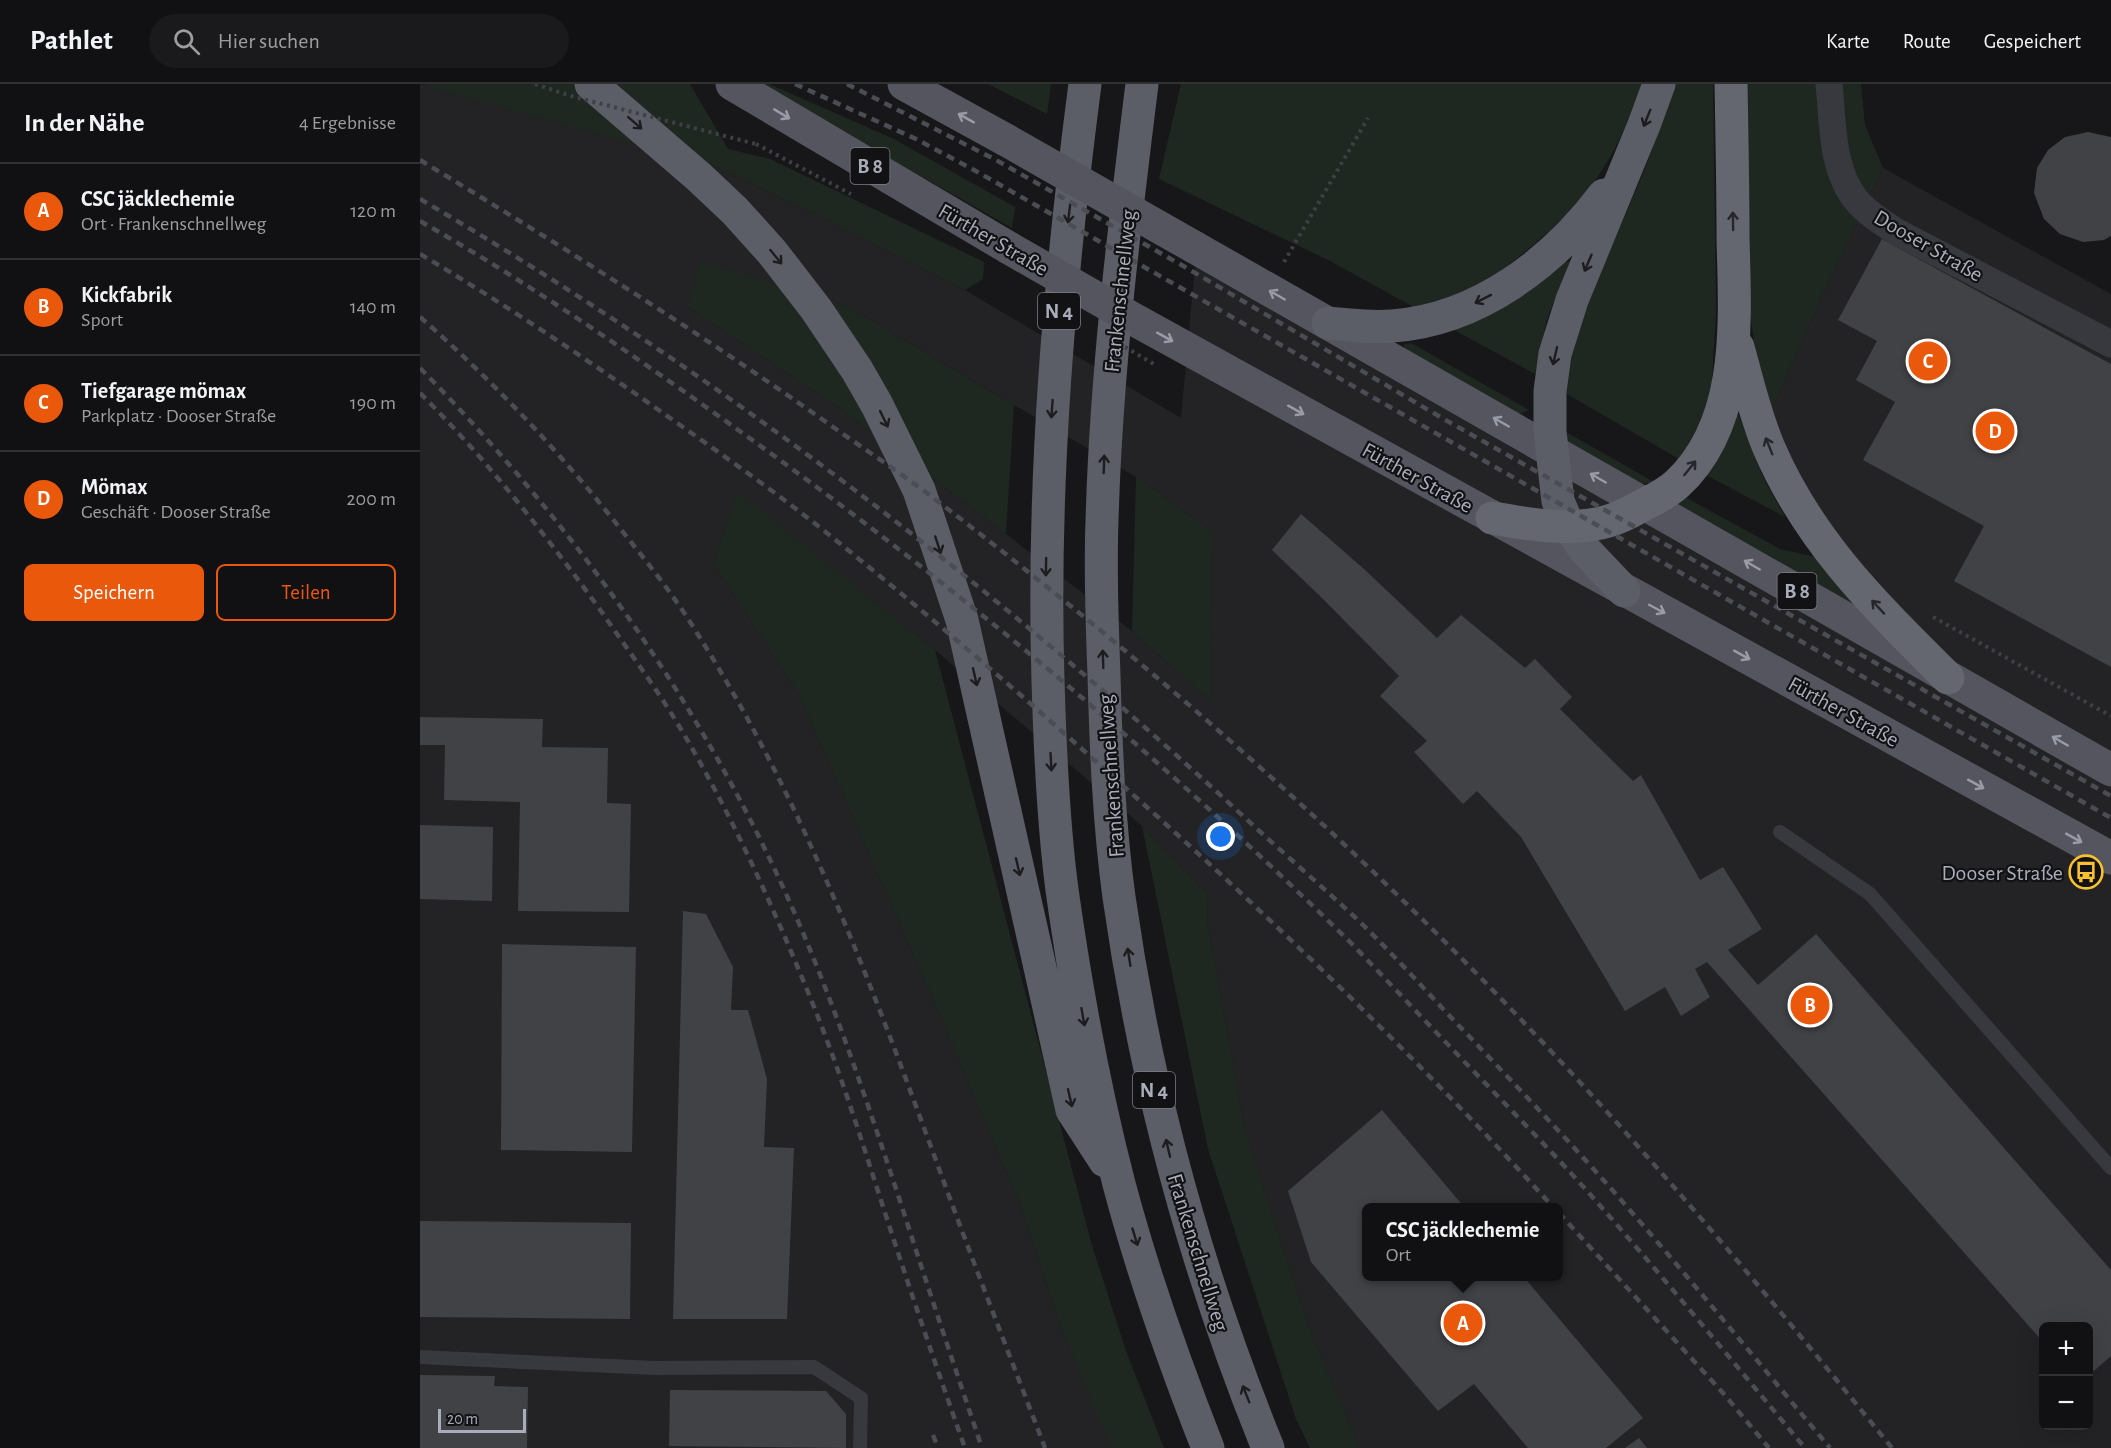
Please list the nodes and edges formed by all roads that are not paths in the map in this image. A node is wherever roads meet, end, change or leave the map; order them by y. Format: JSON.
{"nodes":[{"id":1,"x":591,"y":84,"type":"edge"},
{"id":2,"x":732,"y":84,"type":"edge"},
{"id":3,"x":904,"y":84,"type":"edge"},
{"id":4,"x":1085,"y":84,"type":"edge"},
{"id":5,"x":1150,"y":84,"type":"edge"},
{"id":6,"x":1659,"y":84,"type":"edge"},
{"id":7,"x":1731,"y":84,"type":"edge"},
{"id":8,"x":1829,"y":84,"type":"edge"},
{"id":9,"x":1140,"y":99,"type":"edge"},
{"id":10,"x":1633,"y":150,"type":"junction"},
{"id":11,"x":1328,"y":323,"type":"junction"},
{"id":12,"x":1734,"y":331,"type":"junction"},
{"id":13,"x":2111,"y":344,"type":"edge"},
{"id":14,"x":1552,"y":451,"type":"junction"},
{"id":15,"x":1645,"y":504,"type":"junction"},
{"id":16,"x":1492,"y":519,"type":"junction"},
{"id":17,"x":1569,"y":527,"type":"junction"},
{"id":18,"x":1624,"y":591,"type":"junction"},
{"id":19,"x":1948,"y":678,"type":"junction"},
{"id":20,"x":2111,"y":770,"type":"edge"},
{"id":21,"x":1780,"y":832,"type":"dead end"},
{"id":22,"x":2111,"y":858,"type":"edge"},
{"id":23,"x":2111,"y":1168,"type":"edge"},
{"id":24,"x":1118,"y":1181,"type":"junction"},
{"id":25,"x":420,"y":1357,"type":"edge"},
{"id":26,"x":860,"y":1448,"type":"edge"},
{"id":27,"x":1208,"y":1448,"type":"edge"},
{"id":28,"x":1268,"y":1448,"type":"edge"}],
"edges":[{"from":1,"to":24,"type":"highway","one_way":true},
{"from":2,"to":16,"type":"main road","name":"Fürther Straße","number":"B 8","one_way":true,"bridge":true},
{"from":11,"to":3,"type":"main road","number":"B 8","one_way":true,"bridge":true},
{"from":4,"to":24,"type":"highway","number":"N 4","one_way":true},
{"from":5,"to":9,"type":"highway","name":"Frankenschnellweg"},
{"from":6,"to":10,"type":"highway","one_way":true},
{"from":12,"to":7,"type":"highway","one_way":true},
{"from":8,"to":13,"type":"street","name":"Dooser Straße"},
{"from":28,"to":9,"type":"highway","name":"Frankenschnellweg","number":"N 4","one_way":true},
{"from":10,"to":11,"type":"highway","one_way":true},
{"from":10,"to":14,"type":"highway","one_way":true},
{"from":14,"to":11,"type":"main road","number":"B 8","one_way":true},
{"from":15,"to":12,"type":"highway","one_way":true},
{"from":19,"to":12,"type":"highway","one_way":true},
{"from":15,"to":14,"type":"main road","number":"B 8","one_way":true},
{"from":14,"to":17,"type":"highway"},
{"from":15,"to":17,"type":"highway"},
{"from":19,"to":15,"type":"main road","number":"B 8","one_way":true},
{"from":16,"to":17,"type":"highway"},
{"from":16,"to":18,"type":"main road","name":"Fürther Straße","number":"B 8"},
{"from":17,"to":18,"type":"highway"},
{"from":18,"to":22,"type":"main road","name":"Fürther Straße","number":"B 8","one_way":true},
{"from":20,"to":19,"type":"main road","number":"B 8","one_way":true},
{"from":21,"to":23,"type":"lane"},
{"from":24,"to":27,"type":"highway","one_way":true},
{"from":25,"to":26,"type":"lane"}]}
